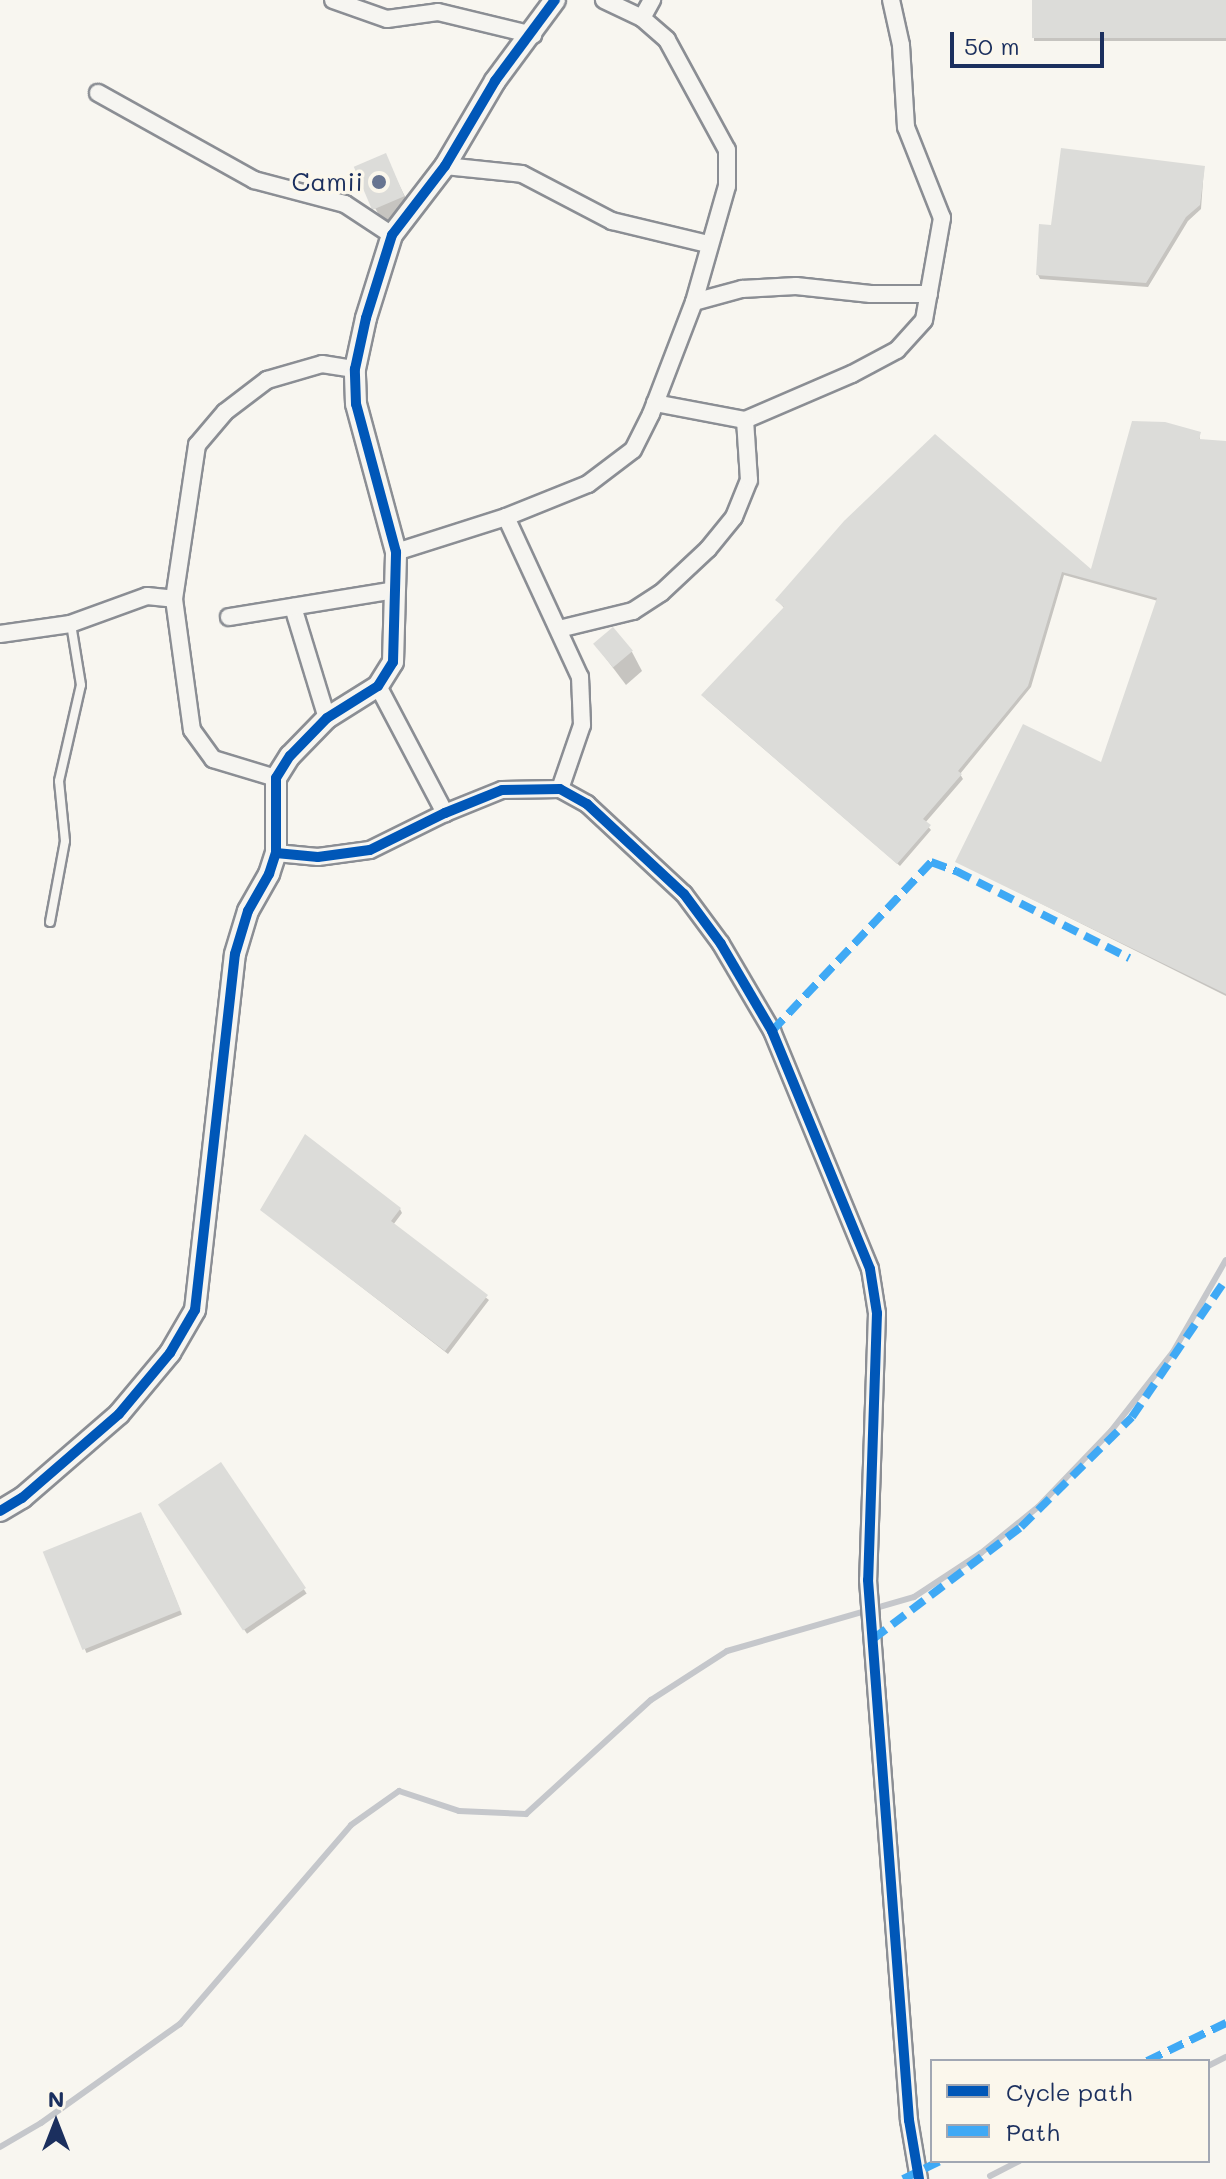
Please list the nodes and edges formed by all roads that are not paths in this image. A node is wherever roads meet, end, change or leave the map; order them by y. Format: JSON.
{"nodes":[{"id":1,"x":333,"y":0,"type":"edge"},
{"id":2,"x":555,"y":0,"type":"edge"},
{"id":3,"x":604,"y":0,"type":"edge"},
{"id":4,"x":652,"y":0,"type":"edge"},
{"id":5,"x":891,"y":0,"type":"edge"},
{"id":6,"x":642,"y":18,"type":"junction"},
{"id":7,"x":533,"y":35,"type":"junction"},
{"id":8,"x":98,"y":93,"type":"dead end"},
{"id":9,"x":445,"y":166,"type":"junction"},
{"id":10,"x":392,"y":235,"type":"junction"},
{"id":11,"x":708,"y":244,"type":"junction"},
{"id":12,"x":929,"y":294,"type":"junction"},
{"id":13,"x":694,"y":302,"type":"junction"},
{"id":14,"x":355,"y":369,"type":"junction"},
{"id":15,"x":655,"y":403,"type":"junction"},
{"id":16,"x":745,"y":420,"type":"junction"},
{"id":17,"x":506,"y":517,"type":"junction"},
{"id":18,"x":396,"y":552,"type":"junction"},
{"id":19,"x":396,"y":590,"type":"junction"},
{"id":20,"x":174,"y":599,"type":"junction"},
{"id":21,"x":293,"y":607,"type":"junction"},
{"id":22,"x":229,"y":617,"type":"dead end"},
{"id":23,"x":70,"y":624,"type":"junction"},
{"id":24,"x":559,"y":629,"type":"junction"},
{"id":25,"x":0,"y":634,"type":"edge"},
{"id":26,"x":378,"y":686,"type":"junction"},
{"id":27,"x":327,"y":718,"type":"junction"},
{"id":28,"x":276,"y":778,"type":"junction"},
{"id":29,"x":560,"y":789,"type":"junction"},
{"id":30,"x":445,"y":813,"type":"junction"},
{"id":31,"x":276,"y":853,"type":"junction"},
{"id":32,"x":50,"y":922,"type":"dead end"},
{"id":33,"x":0,"y":1511,"type":"edge"},
{"id":34,"x":919,"y":2179,"type":"edge"}],
"edges":[{"from":1,"to":7,"type":"street"},
{"from":2,"to":7,"type":"street"},
{"from":3,"to":6,"type":"street"},
{"from":4,"to":6,"type":"street"},
{"from":5,"to":12,"type":"street"},
{"from":6,"to":11,"type":"street"},
{"from":7,"to":9,"type":"street"},
{"from":8,"to":10,"type":"street"},
{"from":9,"to":10,"type":"street"},
{"from":9,"to":11,"type":"street"},
{"from":10,"to":14,"type":"street"},
{"from":11,"to":13,"type":"street"},
{"from":12,"to":13,"type":"street"},
{"from":12,"to":16,"type":"street"},
{"from":13,"to":15,"type":"street"},
{"from":14,"to":18,"type":"street"},
{"from":14,"to":20,"type":"street"},
{"from":15,"to":16,"type":"street"},
{"from":15,"to":17,"type":"street"},
{"from":16,"to":24,"type":"street"},
{"from":17,"to":18,"type":"street"},
{"from":17,"to":24,"type":"street"},
{"from":18,"to":19,"type":"street"},
{"from":19,"to":21,"type":"street"},
{"from":19,"to":26,"type":"street"},
{"from":20,"to":23,"type":"street"},
{"from":20,"to":28,"type":"street"},
{"from":21,"to":22,"type":"street"},
{"from":21,"to":27,"type":"street"},
{"from":23,"to":25,"type":"street"},
{"from":23,"to":32,"type":"lane"},
{"from":24,"to":29,"type":"street"},
{"from":26,"to":27,"type":"street"},
{"from":26,"to":30,"type":"street"},
{"from":27,"to":28,"type":"street"},
{"from":28,"to":31,"type":"street"},
{"from":29,"to":30,"type":"street"},
{"from":29,"to":34,"type":"street"},
{"from":30,"to":31,"type":"street"},
{"from":31,"to":33,"type":"street"}]}
